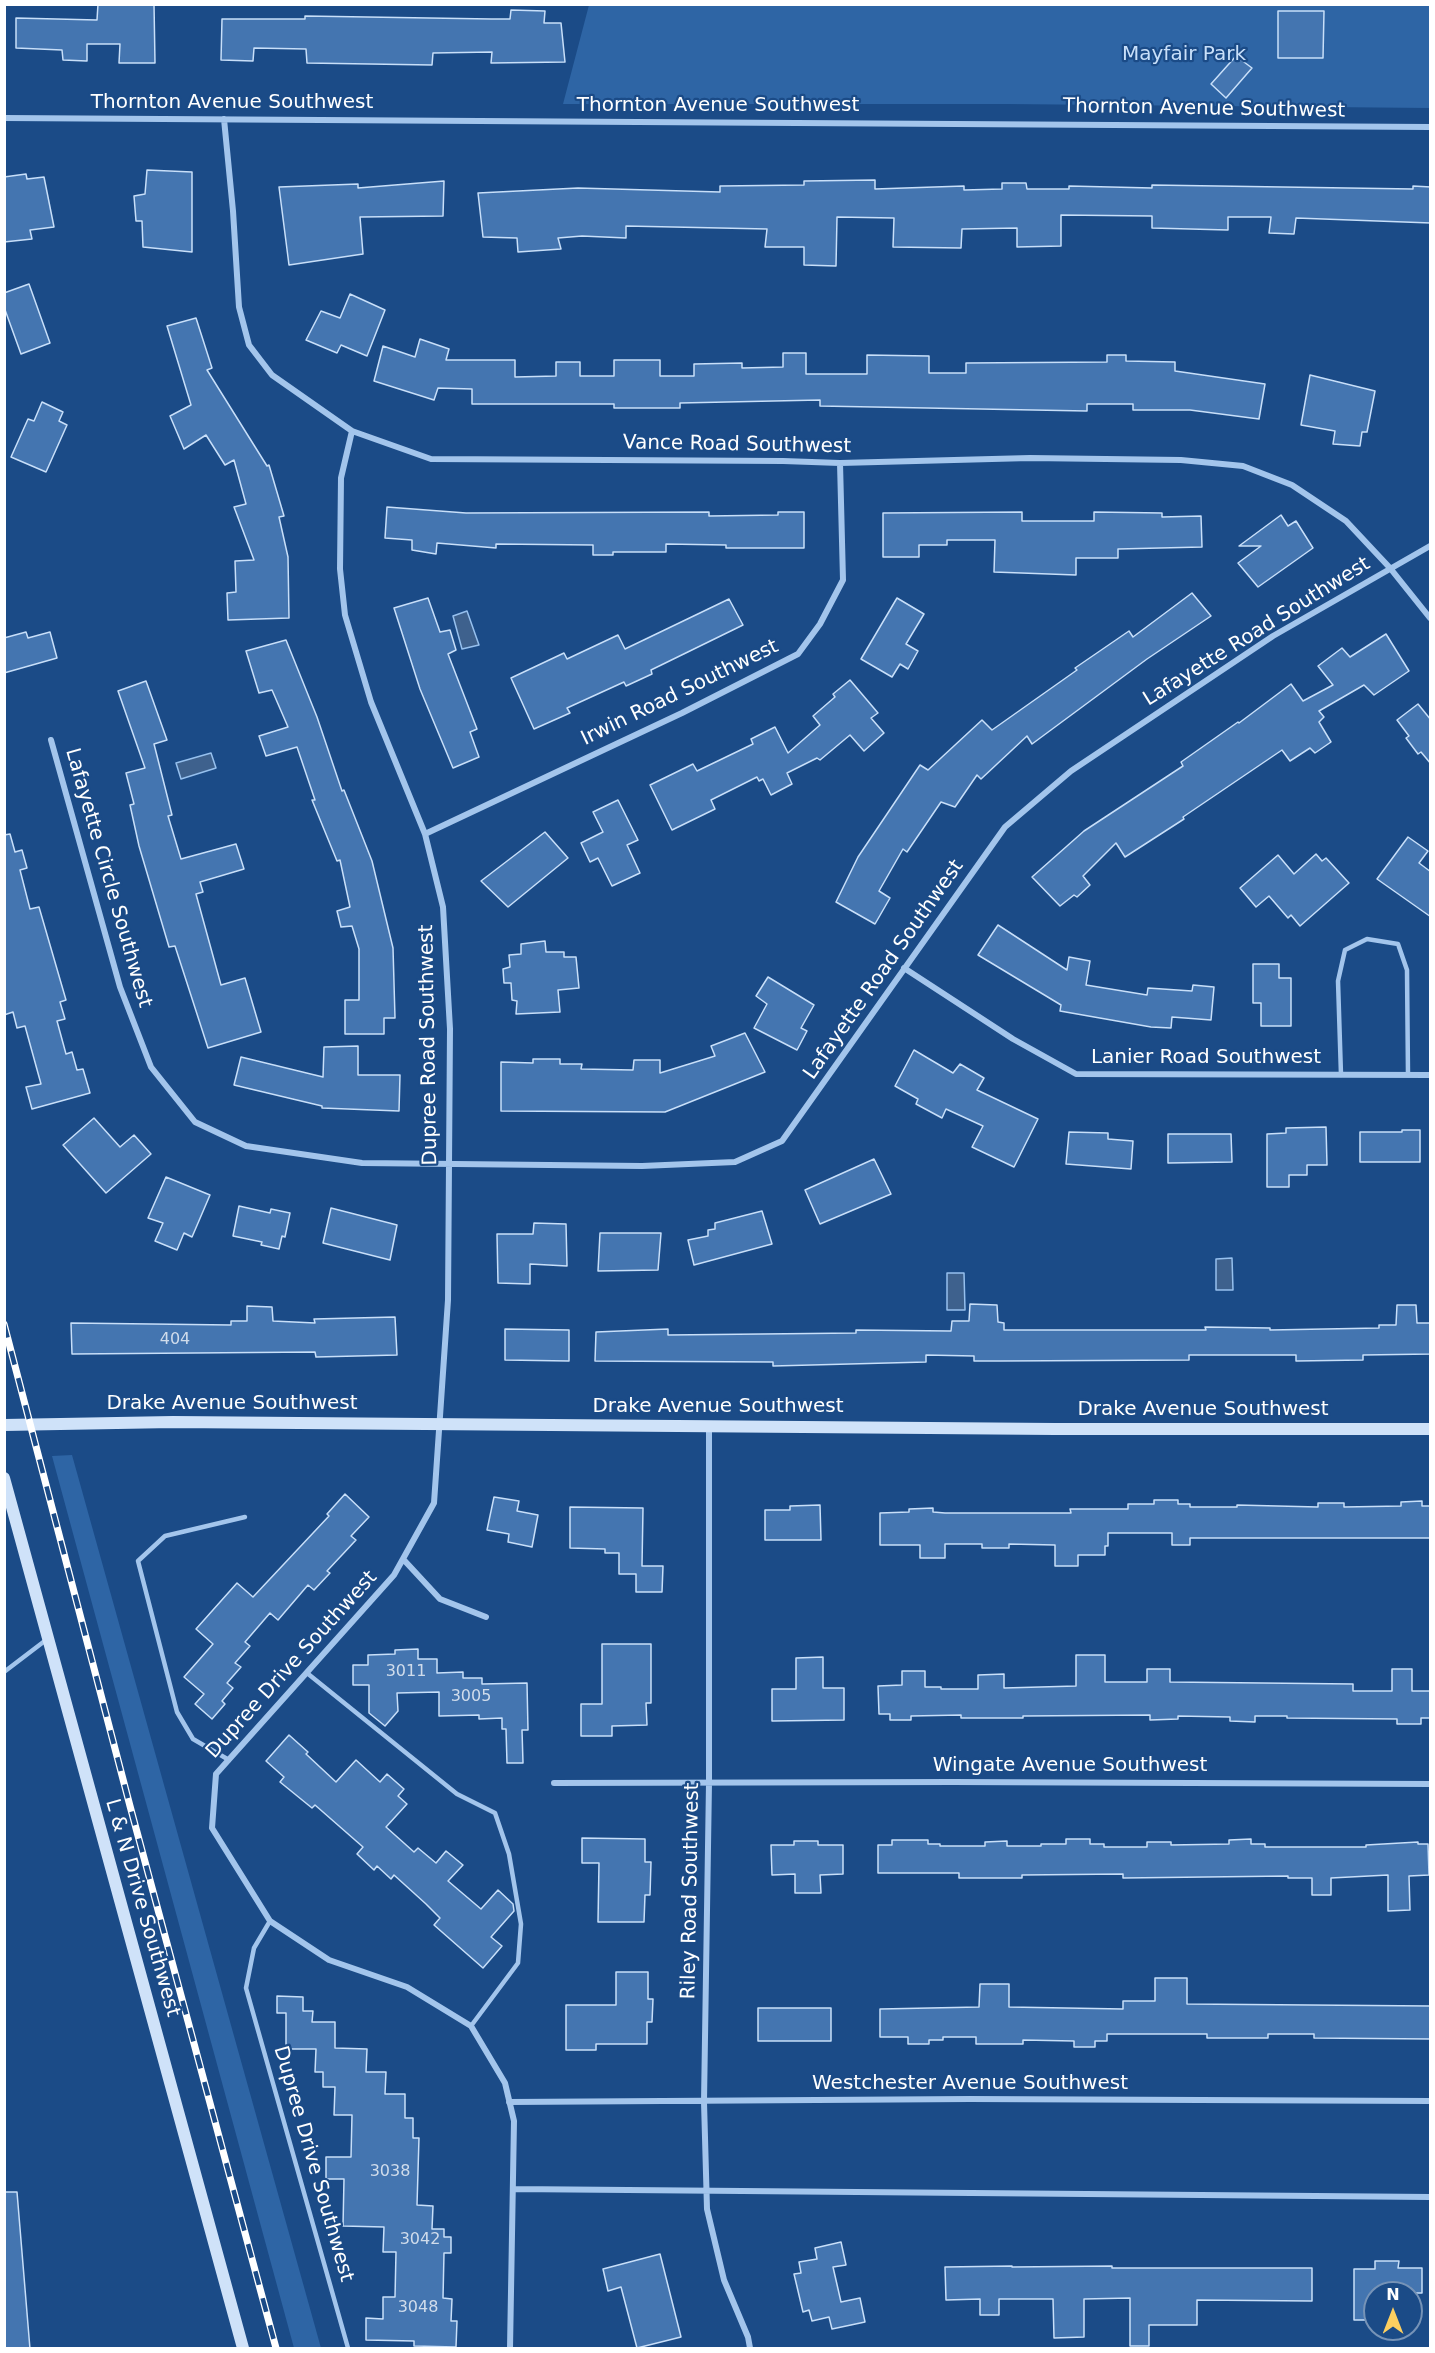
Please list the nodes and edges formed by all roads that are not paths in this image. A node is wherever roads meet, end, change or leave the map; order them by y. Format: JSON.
{"nodes":[{"id":1,"x":4,"y":118,"type":"edge"},
{"id":2,"x":224,"y":119,"type":"junction"},
{"id":3,"x":1431,"y":127,"type":"edge"},
{"id":4,"x":352,"y":431,"type":"junction"},
{"id":5,"x":840,"y":463,"type":"junction"},
{"id":6,"x":1431,"y":546,"type":"edge"},
{"id":7,"x":1390,"y":568,"type":"junction"},
{"id":8,"x":1431,"y":618,"type":"edge"},
{"id":9,"x":51,"y":740,"type":"dead end"},
{"id":10,"x":425,"y":834,"type":"junction"},
{"id":11,"x":904,"y":968,"type":"junction"},
{"id":12,"x":1341,"y":1075,"type":"junction"},
{"id":13,"x":1408,"y":1075,"type":"junction"},
{"id":14,"x":1431,"y":1075,"type":"edge"},
{"id":15,"x":288,"y":1152,"type":"joint"},
{"id":16,"x":449,"y":1164,"type":"junction"},
{"id":17,"x":4,"y":1425,"type":"edge"},
{"id":18,"x":439,"y":1425,"type":"junction"},
{"id":19,"x":709,"y":1426,"type":"junction"},
{"id":20,"x":1431,"y":1429,"type":"edge"},
{"id":21,"x":4,"y":1479,"type":"edge"},
{"id":22,"x":245,"y":1517,"type":"dead end"},
{"id":23,"x":10,"y":1518,"type":"edge"},
{"id":24,"x":403,"y":1559,"type":"junction"},
{"id":25,"x":486,"y":1617,"type":"dead end"},
{"id":26,"x":48,"y":1638,"type":"junction"},
{"id":27,"x":4,"y":1672,"type":"edge"},
{"id":28,"x":307,"y":1673,"type":"junction"},
{"id":29,"x":229,"y":1760,"type":"junction"},
{"id":30,"x":554,"y":1783,"type":"dead end"},
{"id":31,"x":709,"y":1783,"type":"junction"},
{"id":32,"x":1431,"y":1784,"type":"edge"},
{"id":33,"x":270,"y":1921,"type":"junction"},
{"id":34,"x":471,"y":2026,"type":"junction"},
{"id":35,"x":1431,"y":2101,"type":"edge"},
{"id":36,"x":509,"y":2102,"type":"junction"},
{"id":37,"x":704,"y":2102,"type":"junction"},
{"id":38,"x":513,"y":2189,"type":"junction"},
{"id":39,"x":707,"y":2191,"type":"junction"},
{"id":40,"x":1431,"y":2197,"type":"edge"},
{"id":41,"x":243,"y":2349,"type":"edge"},
{"id":42,"x":348,"y":2349,"type":"edge"},
{"id":43,"x":510,"y":2349,"type":"edge"},
{"id":44,"x":750,"y":2349,"type":"edge"}],
"edges":[{"from":1,"to":2,"type":"street","name":"Thornton Avenue Southwest"},
{"from":2,"to":3,"type":"street","name":"Thornton Avenue Southwest"},
{"from":2,"to":4,"type":"street","name":"Vance Road Southwest"},
{"from":4,"to":5,"type":"street","name":"Vance Road Southwest"},
{"from":4,"to":10,"type":"street","name":"Dupree Road Southwest"},
{"from":5,"to":7,"type":"street","name":"Vance Road Southwest"},
{"from":5,"to":10,"type":"street","name":"Irwin Road Southwest"},
{"from":6,"to":7,"type":"street","name":"Lafayette Road Southwest"},
{"from":7,"to":8,"type":"street","name":"Vance Road Southwest"},
{"from":7,"to":11,"type":"street","name":"Lafayette Road Southwest"},
{"from":9,"to":15,"type":"street","name":"Lafayette Circle Southwest"},
{"from":10,"to":16,"type":"street","name":"Dupree Road Southwest"},
{"from":11,"to":12,"type":"street","name":"Lanier Road Southwest"},
{"from":11,"to":16,"type":"street","name":"Lafayette Road Southwest"},
{"from":12,"to":13,"type":"street","name":"Lanier Road Southwest"},
{"from":12,"to":13,"type":"lane"},
{"from":13,"to":14,"type":"street","name":"Lanier Road Southwest"},
{"from":15,"to":16,"type":"street","name":"Lafayette Road Southwest"},
{"from":16,"to":18,"type":"street","name":"Dupree Road Southwest"},
{"from":17,"to":18,"type":"street","name":"Drake Avenue Southwest"},
{"from":18,"to":19,"type":"street","name":"Drake Avenue Southwest"},
{"from":18,"to":24,"type":"street","name":"Dupree Drive Southwest"},
{"from":19,"to":20,"type":"street","name":"Drake Avenue Southwest"},
{"from":19,"to":31,"type":"street","name":"Riley Road Southwest"},
{"from":21,"to":23,"type":"street","name":"L & N Drive Southwest"},
{"from":22,"to":29,"type":"lane"},
{"from":23,"to":26,"type":"street","name":"L & N Drive Southwest"},
{"from":24,"to":25,"type":"street"},
{"from":24,"to":28,"type":"street","name":"Dupree Drive Southwest"},
{"from":26,"to":27,"type":"lane"},
{"from":26,"to":41,"type":"street","name":"L & N Drive Southwest"},
{"from":28,"to":29,"type":"street","name":"Dupree Drive Southwest"},
{"from":28,"to":34,"type":"lane"},
{"from":29,"to":33,"type":"street","name":"Dupree Drive Southwest"},
{"from":30,"to":31,"type":"street","name":"Wingate Avenue Southwest"},
{"from":31,"to":32,"type":"street","name":"Wingate Avenue Southwest"},
{"from":31,"to":37,"type":"street","name":"Riley Road Southwest"},
{"from":33,"to":34,"type":"street","name":"Dupree Drive Southwest"},
{"from":33,"to":42,"type":"lane","name":"Dupree Drive Southwest"},
{"from":34,"to":36,"type":"street","name":"Dupree Drive Southwest"},
{"from":35,"to":37,"type":"street","name":"Westchester Avenue Southwest"},
{"from":36,"to":37,"type":"street","name":"Westchester Avenue Southwest"},
{"from":36,"to":38,"type":"street","name":"Dupree Drive Southwest"},
{"from":37,"to":39,"type":"street","name":"Riley Road Southwest"},
{"from":38,"to":39,"type":"street"},
{"from":38,"to":43,"type":"street","name":"Dupree Drive Southwest"},
{"from":39,"to":40,"type":"street"},
{"from":39,"to":44,"type":"street","name":"Riley Road Southwest"}]}
